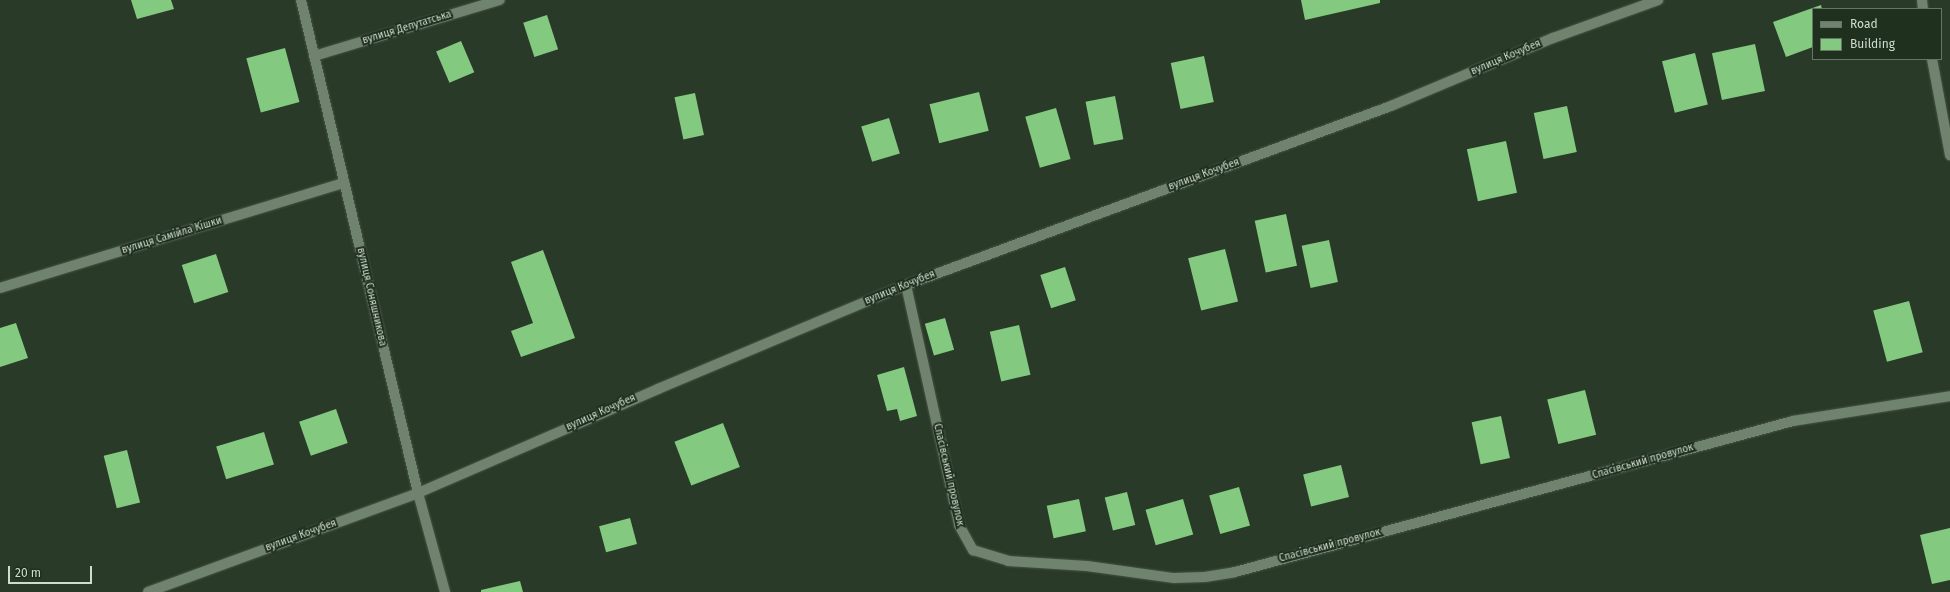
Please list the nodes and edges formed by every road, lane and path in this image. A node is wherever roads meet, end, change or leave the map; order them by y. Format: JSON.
{"nodes":[{"id":1,"x":301,"y":0,"type":"edge"},
{"id":2,"x":500,"y":0,"type":"edge"},
{"id":3,"x":1658,"y":0,"type":"edge"},
{"id":4,"x":314,"y":56,"type":"junction"},
{"id":5,"x":1932,"y":60,"type":"edge"},
{"id":6,"x":1950,"y":155,"type":"edge"},
{"id":7,"x":344,"y":183,"type":"junction"},
{"id":8,"x":906,"y":285,"type":"junction"},
{"id":9,"x":0,"y":288,"type":"edge"},
{"id":10,"x":1950,"y":396,"type":"edge"},
{"id":11,"x":418,"y":493,"type":"junction"},
{"id":12,"x":148,"y":592,"type":"edge"},
{"id":13,"x":445,"y":592,"type":"edge"}],
"edges":[{"from":1,"to":4,"type":"street","name":"вулиця Соняшникова"},
{"from":2,"to":4,"type":"street","name":"вулиця Депутатська"},
{"from":3,"to":8,"type":"street","name":"вулиця Кочубея"},
{"from":4,"to":7,"type":"street","name":"вулиця Соняшникова"},
{"from":5,"to":6,"type":"street"},
{"from":7,"to":9,"type":"street","name":"вулиця Самійла Кішки"},
{"from":7,"to":11,"type":"street","name":"вулиця Соняшникова"},
{"from":8,"to":10,"type":"street","name":"Спасівський провулок"},
{"from":8,"to":11,"type":"street","name":"вулиця Кочубея"},
{"from":11,"to":12,"type":"street","name":"вулиця Кочубея"},
{"from":11,"to":13,"type":"street","name":"вулиця Соняшникова"}]}
